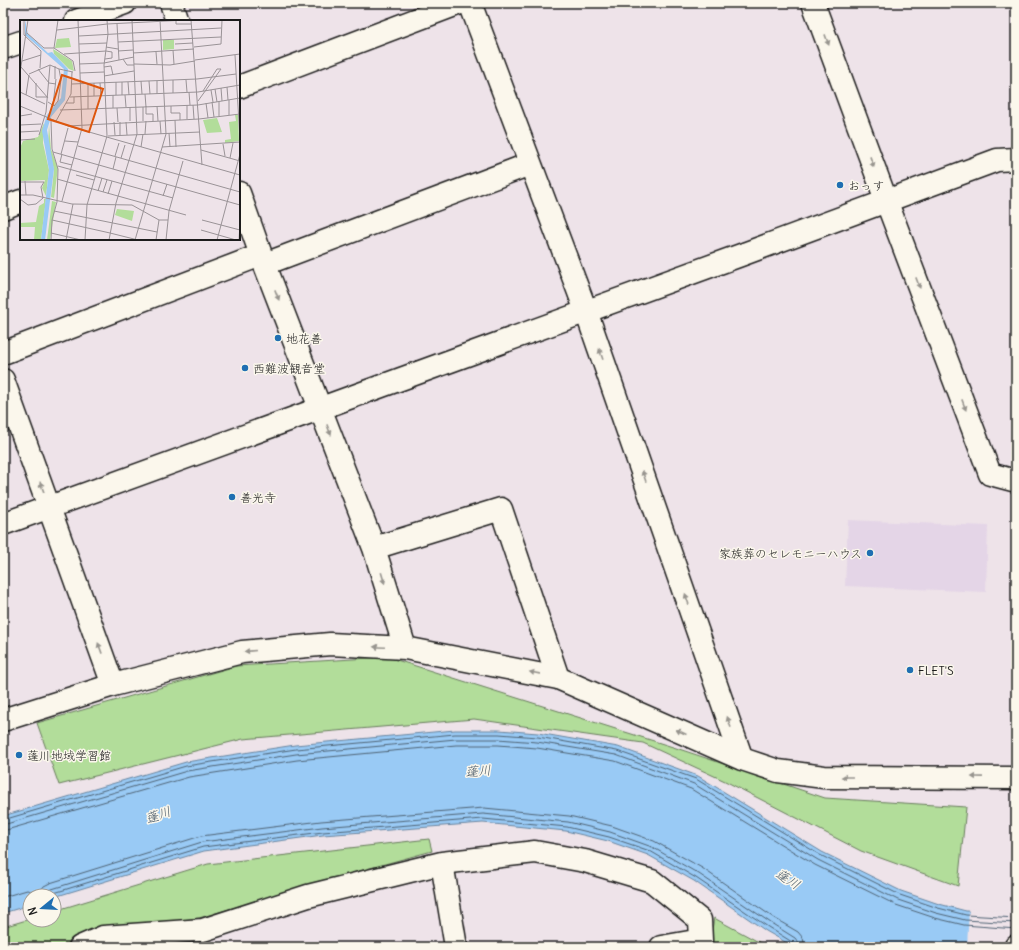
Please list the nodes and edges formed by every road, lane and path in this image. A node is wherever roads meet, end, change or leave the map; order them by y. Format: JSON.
{"nodes":[{"id":1,"x":125,"y":3,"type":"edge"},
{"id":2,"x":171,"y":3,"type":"edge"},
{"id":3,"x":460,"y":3,"type":"edge"},
{"id":4,"x":470,"y":3,"type":"edge"},
{"id":5,"x":813,"y":3,"type":"edge"},
{"id":6,"x":79,"y":20,"type":"edge"},
{"id":7,"x":177,"y":20,"type":"edge"},
{"id":8,"x":20,"y":42,"type":"edge"},
{"id":9,"x":3,"y":48,"type":"edge"},
{"id":10,"x":240,"y":87,"type":"edge"},
{"id":11,"x":1016,"y":159,"type":"edge"},
{"id":12,"x":530,"y":164,"type":"junction"},
{"id":13,"x":240,"y":196,"type":"edge"},
{"id":14,"x":886,"y":200,"type":"junction"},
{"id":15,"x":20,"y":201,"type":"edge"},
{"id":16,"x":3,"y":208,"type":"edge"},
{"id":17,"x":263,"y":259,"type":"junction"},
{"id":18,"x":586,"y":311,"type":"junction"},
{"id":19,"x":3,"y":353,"type":"edge"},
{"id":20,"x":3,"y":380,"type":"edge"},
{"id":21,"x":320,"y":408,"type":"junction"},
{"id":22,"x":1016,"y":481,"type":"edge"},
{"id":23,"x":49,"y":507,"type":"junction"},
{"id":24,"x":3,"y":524,"type":"edge"},
{"id":25,"x":374,"y":548,"type":"junction"},
{"id":26,"x":405,"y":648,"type":"junction"},
{"id":27,"x":558,"y":678,"type":"junction"},
{"id":28,"x":113,"y":685,"type":"junction"},
{"id":29,"x":3,"y":720,"type":"edge"},
{"id":30,"x":742,"y":759,"type":"junction"},
{"id":31,"x":1016,"y":778,"type":"edge"},
{"id":32,"x":442,"y":863,"type":"junction"},
{"id":33,"x":701,"y":944,"type":"edge"},
{"id":34,"x":80,"y":947,"type":"edge"},
{"id":35,"x":456,"y":947,"type":"edge"},
{"id":36,"x":661,"y":947,"type":"edge"}],
"edges":[{"from":1,"to":6,"type":"street"},
{"from":2,"to":7,"type":"street"},
{"from":3,"to":10,"type":"street"},
{"from":4,"to":12,"type":"street"},
{"from":5,"to":14,"type":"street","one_way":true},
{"from":8,"to":9,"type":"street"},
{"from":11,"to":14,"type":"street"},
{"from":12,"to":17,"type":"street"},
{"from":12,"to":18,"type":"street"},
{"from":13,"to":17,"type":"street"},
{"from":14,"to":18,"type":"street"},
{"from":14,"to":22,"type":"street","one_way":true},
{"from":15,"to":16,"type":"street"},
{"from":17,"to":19,"type":"street"},
{"from":17,"to":21,"type":"street","one_way":true},
{"from":18,"to":21,"type":"street"},
{"from":30,"to":18,"type":"street","one_way":true},
{"from":23,"to":20,"type":"street","one_way":true},
{"from":21,"to":23,"type":"street"},
{"from":21,"to":25,"type":"street","one_way":true},
{"from":23,"to":24,"type":"street"},
{"from":28,"to":23,"type":"street","one_way":true},
{"from":25,"to":26,"type":"street","one_way":true},
{"from":25,"to":27,"type":"street"},
{"from":27,"to":26,"type":"street","one_way":true},
{"from":26,"to":28,"type":"street","one_way":true},
{"from":30,"to":27,"type":"street","one_way":true},
{"from":28,"to":29,"type":"street"},
{"from":31,"to":30,"type":"street","one_way":true},
{"from":32,"to":33,"type":"street"},
{"from":32,"to":34,"type":"street"},
{"from":32,"to":35,"type":"street"},
{"from":33,"to":36,"type":"street"}]}
